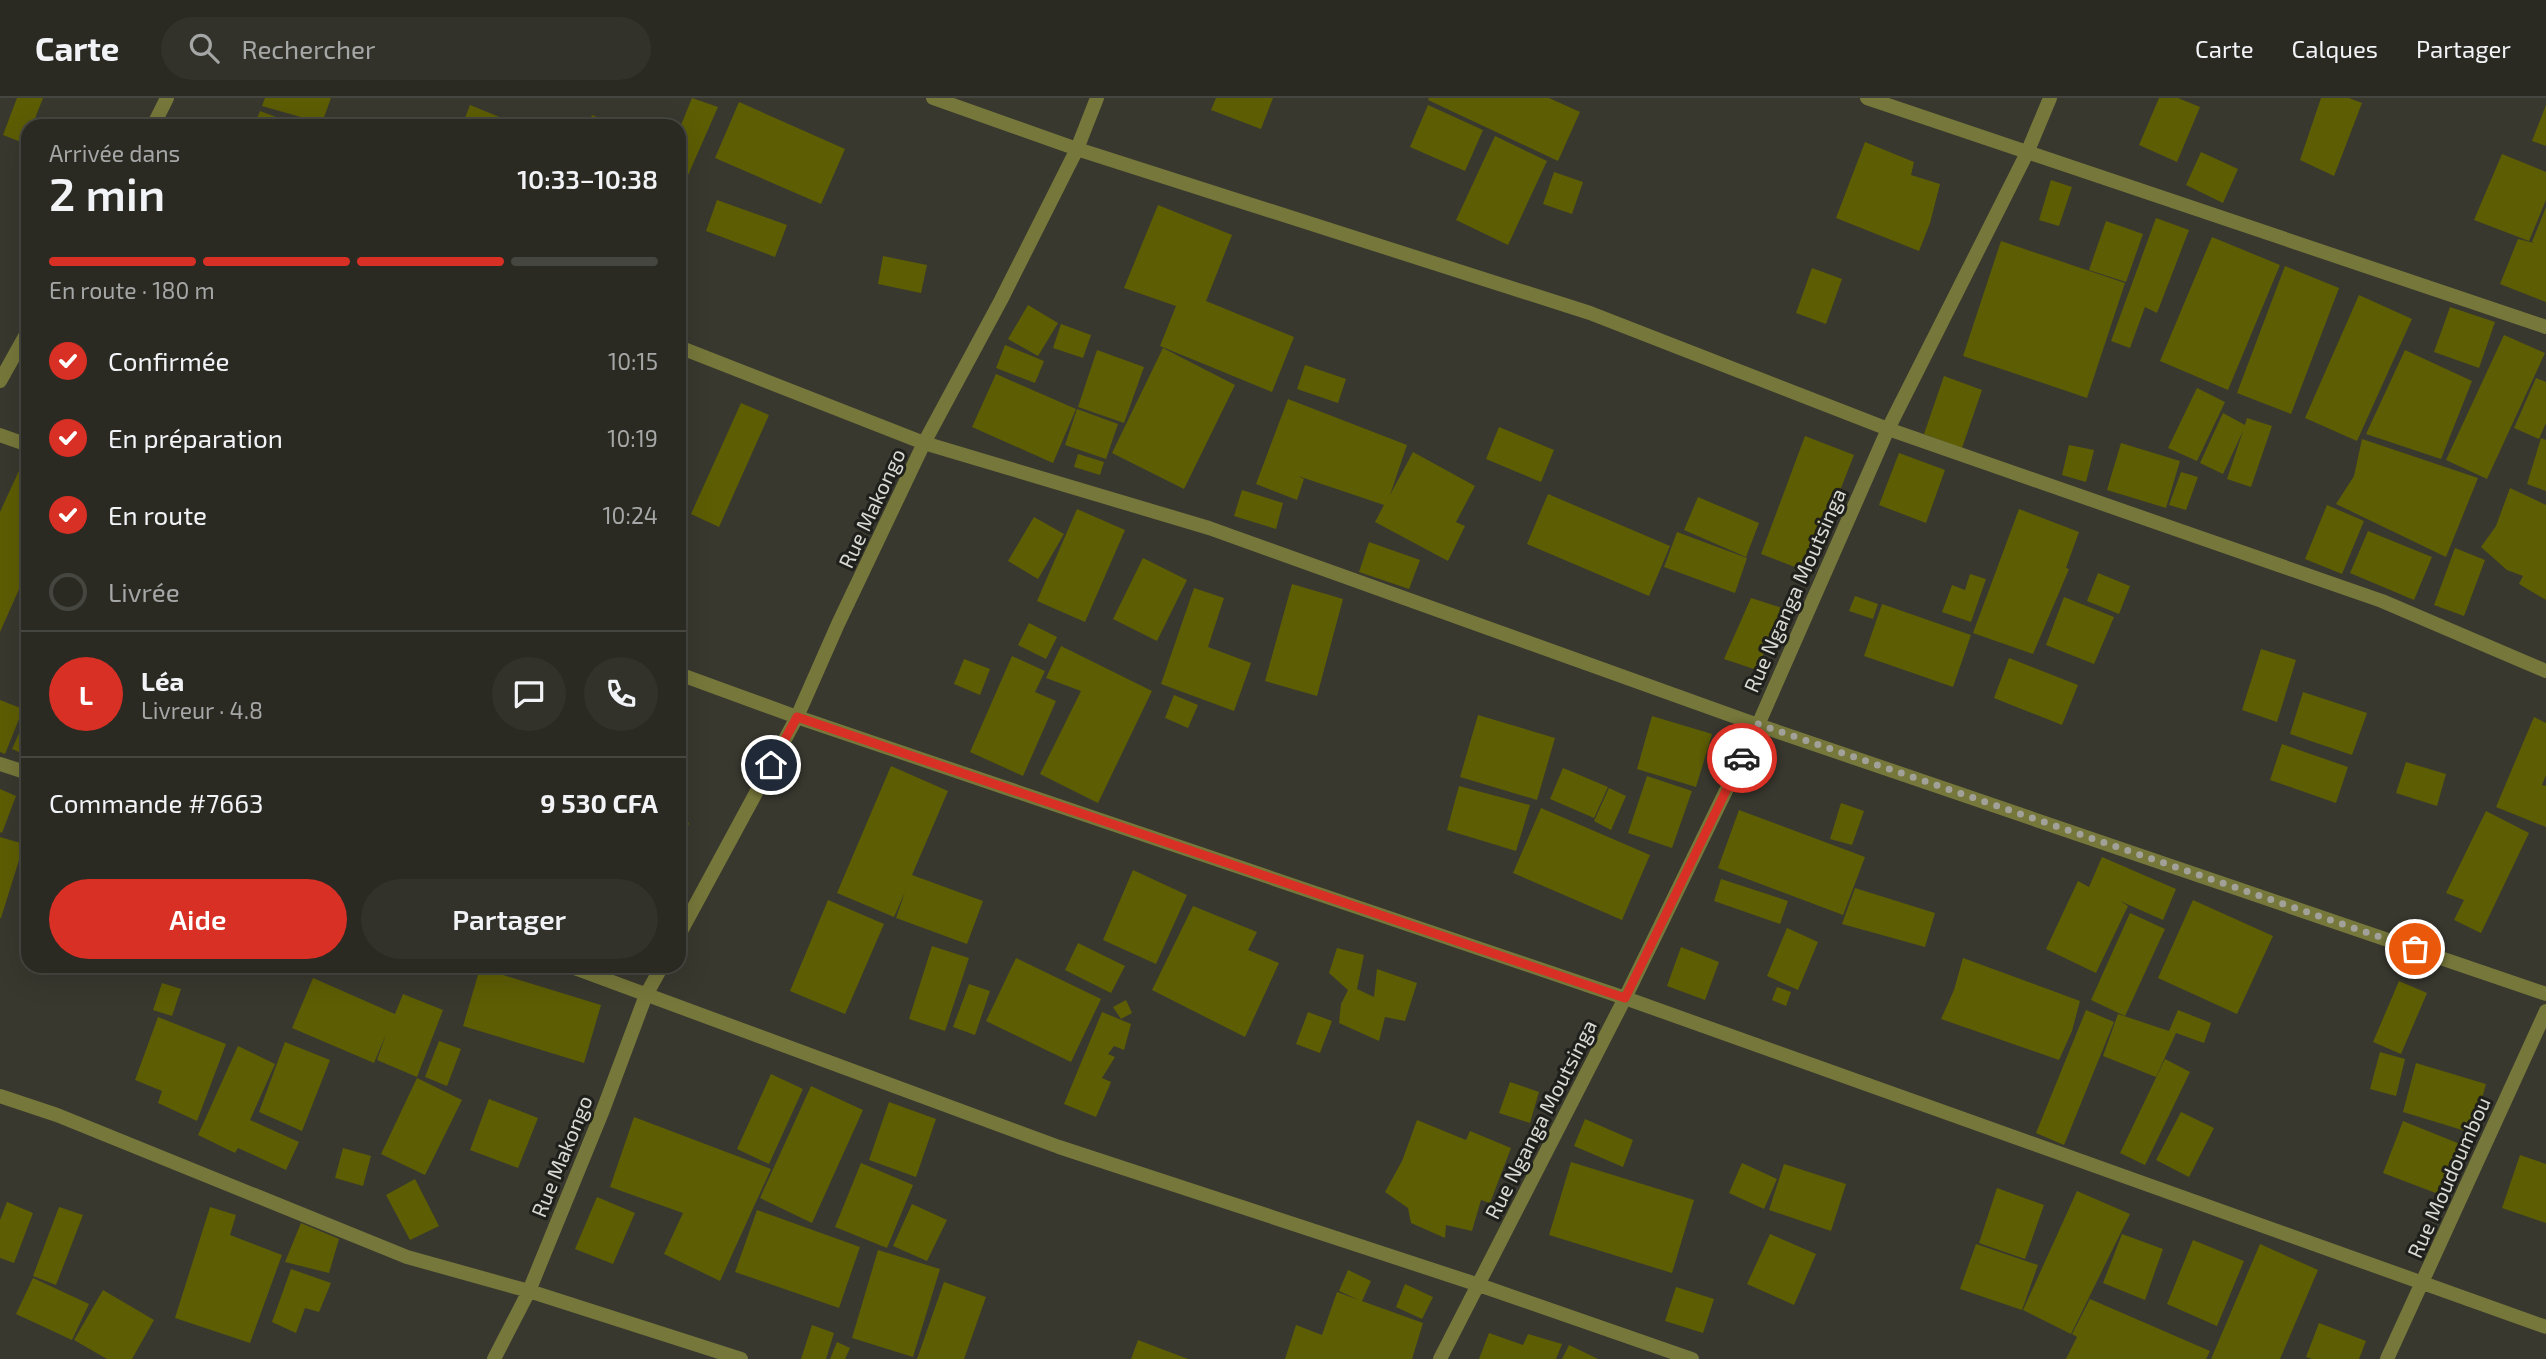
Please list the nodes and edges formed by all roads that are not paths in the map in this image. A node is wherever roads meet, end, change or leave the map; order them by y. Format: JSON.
{"nodes":[{"id":1,"x":167,"y":98,"type":"edge"},
{"id":2,"x":933,"y":98,"type":"edge"},
{"id":3,"x":1097,"y":98,"type":"edge"},
{"id":4,"x":1867,"y":98,"type":"edge"},
{"id":5,"x":2050,"y":98,"type":"edge"},
{"id":6,"x":156,"y":119,"type":"edge"},
{"id":7,"x":1077,"y":149,"type":"junction"},
{"id":8,"x":2027,"y":153,"type":"junction"},
{"id":9,"x":2546,"y":327,"type":"edge"},
{"id":10,"x":21,"y":344,"type":"edge"},
{"id":11,"x":686,"y":350,"type":"edge"},
{"id":12,"x":0,"y":381,"type":"edge"},
{"id":13,"x":1888,"y":429,"type":"junction"},
{"id":14,"x":0,"y":435,"type":"edge"},
{"id":15,"x":21,"y":442,"type":"edge"},
{"id":16,"x":925,"y":443,"type":"junction"},
{"id":17,"x":2546,"y":671,"type":"edge"},
{"id":18,"x":686,"y":677,"type":"edge"},
{"id":19,"x":797,"y":717,"type":"junction"},
{"id":20,"x":1758,"y":724,"type":"junction"},
{"id":21,"x":0,"y":764,"type":"edge"},
{"id":22,"x":21,"y":772,"type":"edge"},
{"id":23,"x":686,"y":922,"type":"edge"},
{"id":24,"x":588,"y":973,"type":"edge"},
{"id":25,"x":658,"y":973,"type":"edge"},
{"id":26,"x":2546,"y":994,"type":"edge"},
{"id":27,"x":646,"y":995,"type":"junction"},
{"id":28,"x":1625,"y":998,"type":"junction"},
{"id":29,"x":2546,"y":1011,"type":"edge"},
{"id":30,"x":0,"y":1096,"type":"edge"},
{"id":31,"x":2424,"y":1282,"type":"junction"},
{"id":32,"x":1479,"y":1285,"type":"junction"},
{"id":33,"x":529,"y":1291,"type":"junction"},
{"id":34,"x":2546,"y":1327,"type":"edge"},
{"id":35,"x":494,"y":1359,"type":"edge"},
{"id":36,"x":741,"y":1359,"type":"edge"},
{"id":37,"x":1440,"y":1359,"type":"edge"},
{"id":38,"x":1692,"y":1359,"type":"edge"},
{"id":39,"x":2387,"y":1359,"type":"edge"}],
"edges":[{"from":1,"to":6,"type":"street"},
{"from":2,"to":7,"type":"street"},
{"from":3,"to":7,"type":"street","name":"Rue Makongo"},
{"from":4,"to":8,"type":"street"},
{"from":5,"to":8,"type":"street","name":"Rue Nganga Moutsinga"},
{"from":7,"to":13,"type":"street"},
{"from":7,"to":16,"type":"street","name":"Rue Makongo"},
{"from":8,"to":9,"type":"street"},
{"from":8,"to":13,"type":"street","name":"Rue Nganga Moutsinga"},
{"from":10,"to":12,"type":"street"},
{"from":11,"to":16,"type":"street"},
{"from":13,"to":17,"type":"street"},
{"from":13,"to":20,"type":"street","name":"Rue Nganga Moutsinga"},
{"from":14,"to":15,"type":"street"},
{"from":16,"to":19,"type":"street","name":"Rue Makongo"},
{"from":16,"to":20,"type":"street"},
{"from":18,"to":19,"type":"street"},
{"from":19,"to":23,"type":"street","name":"Rue Makongo"},
{"from":19,"to":28,"type":"street"},
{"from":20,"to":26,"type":"street"},
{"from":20,"to":28,"type":"street","name":"Rue Nganga Moutsinga"},
{"from":21,"to":22,"type":"street"},
{"from":24,"to":27,"type":"street"},
{"from":25,"to":27,"type":"street","name":"Rue Makongo"},
{"from":27,"to":32,"type":"street"},
{"from":27,"to":33,"type":"street","name":"Rue Makongo"},
{"from":28,"to":31,"type":"street"},
{"from":28,"to":32,"type":"street","name":"Rue Nganga Moutsinga"},
{"from":29,"to":31,"type":"street","name":"Rue Moudoumbou"},
{"from":30,"to":33,"type":"street"},
{"from":31,"to":34,"type":"street"},
{"from":31,"to":39,"type":"street","name":"Rue Moudoumbou"},
{"from":32,"to":37,"type":"street","name":"Rue Nganga Moutsinga"},
{"from":32,"to":38,"type":"street"},
{"from":33,"to":35,"type":"street","name":"Rue Makongo"},
{"from":33,"to":36,"type":"street"}]}
